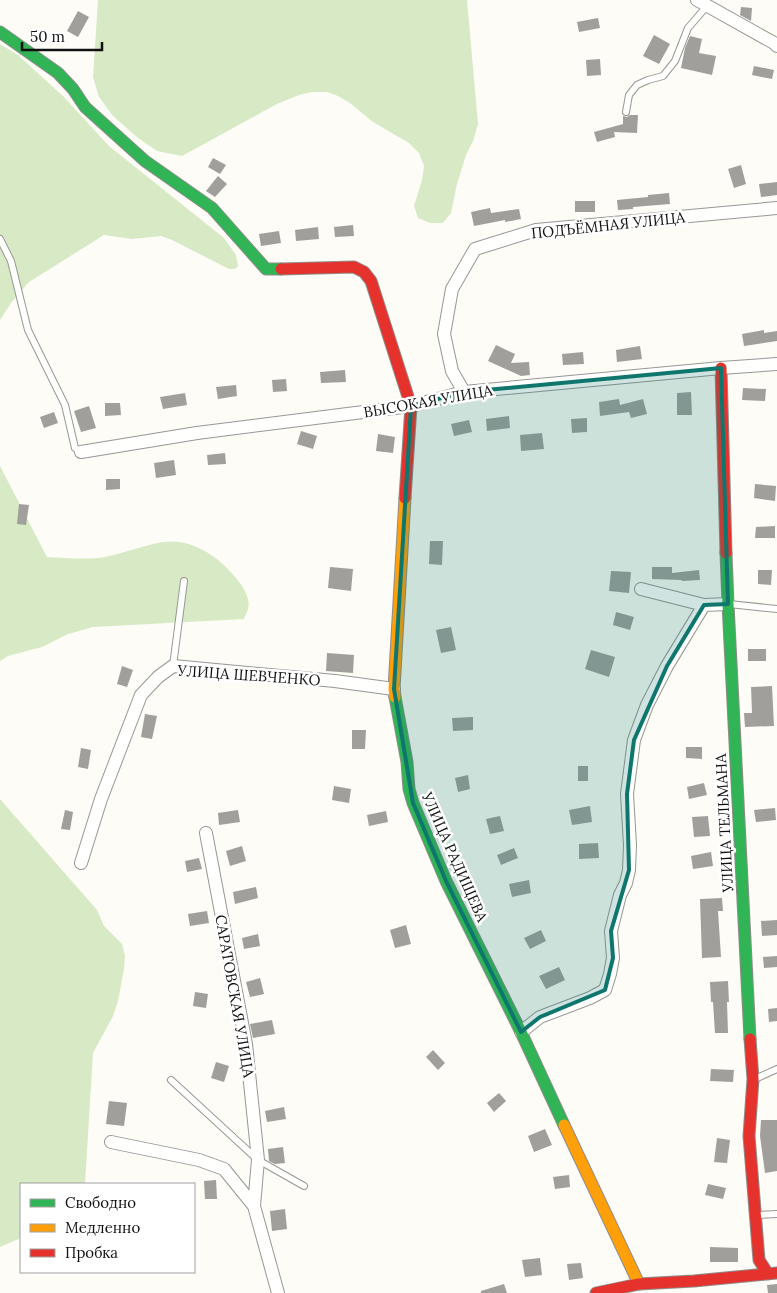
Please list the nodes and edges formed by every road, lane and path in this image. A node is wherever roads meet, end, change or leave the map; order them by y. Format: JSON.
{"nodes":[{"id":1,"x":702,"y":3,"type":"edge"},
{"id":2,"x":0,"y":32,"type":"edge"},
{"id":3,"x":777,"y":46,"type":"edge"},
{"id":4,"x":626,"y":112,"type":"dead end"},
{"id":5,"x":777,"y":208,"type":"edge"},
{"id":6,"x":0,"y":240,"type":"edge"},
{"id":7,"x":777,"y":364,"type":"edge"},
{"id":8,"x":721,"y":368,"type":"junction"},
{"id":9,"x":464,"y":392,"type":"junction"},
{"id":10,"x":411,"y":406,"type":"junction"},
{"id":11,"x":81,"y":452,"type":"joint"},
{"id":12,"x":184,"y":581,"type":"dead end"},
{"id":13,"x":641,"y":590,"type":"dead end"},
{"id":14,"x":728,"y":604,"type":"junction"},
{"id":15,"x":704,"y":606,"type":"junction"},
{"id":16,"x":777,"y":609,"type":"edge"},
{"id":17,"x":173,"y":666,"type":"junction"},
{"id":18,"x":394,"y":689,"type":"junction"},
{"id":19,"x":206,"y":833,"type":"dead end"},
{"id":20,"x":81,"y":863,"type":"dead end"},
{"id":21,"x":521,"y":1032,"type":"junction"},
{"id":22,"x":777,"y":1069,"type":"edge"},
{"id":23,"x":754,"y":1079,"type":"junction"},
{"id":24,"x":172,"y":1080,"type":"dead end"},
{"id":25,"x":111,"y":1142,"type":"dead end"},
{"id":26,"x":258,"y":1160,"type":"junction"},
{"id":27,"x":304,"y":1186,"type":"dead end"},
{"id":28,"x":254,"y":1206,"type":"junction"},
{"id":29,"x":777,"y":1214,"type":"edge"},
{"id":30,"x":756,"y":1216,"type":"junction"},
{"id":31,"x":772,"y":1274,"type":"edge"},
{"id":32,"x":639,"y":1284,"type":"junction"},
{"id":33,"x":695,"y":1287,"type":"edge"},
{"id":34,"x":278,"y":1293,"type":"edge"},
{"id":35,"x":596,"y":1293,"type":"edge"}],
"edges":[{"from":1,"to":3,"type":"street"},
{"from":1,"to":4,"type":"lane"},
{"from":2,"to":10,"type":"street"},
{"from":5,"to":9,"type":"street","name":"ПОДЪЁМНАЯ УЛИЦА"},
{"from":6,"to":11,"type":"lane"},
{"from":7,"to":8,"type":"street","name":"ВЫСОКАЯ УЛИЦА"},
{"from":8,"to":9,"type":"street","name":"ВЫСОКАЯ УЛИЦА"},
{"from":8,"to":14,"type":"street","name":"УЛИЦА ТЕЛЬМАНА"},
{"from":9,"to":10,"type":"street","name":"ВЫСОКАЯ УЛИЦА"},
{"from":10,"to":11,"type":"street","name":"ВЫСОКАЯ УЛИЦА"},
{"from":10,"to":18,"type":"street","name":"УЛИЦА РАДИЩЕВА"},
{"from":12,"to":17,"type":"lane"},
{"from":13,"to":15,"type":"street"},
{"from":14,"to":15,"type":"street"},
{"from":14,"to":16,"type":"lane"},
{"from":14,"to":23,"type":"street","name":"УЛИЦА ТЕЛЬМАНА"},
{"from":15,"to":21,"type":"street"},
{"from":17,"to":18,"type":"street","name":"УЛИЦА ШЕВЧЕНКО"},
{"from":17,"to":20,"type":"street","name":"УЛИЦА ШЕВЧЕНКО"},
{"from":18,"to":21,"type":"street","name":"УЛИЦА РАДИЩЕВА"},
{"from":19,"to":26,"type":"street","name":"САРАТОВСКАЯ УЛИЦА"},
{"from":21,"to":32,"type":"street","name":"УЛИЦА РАДИЩЕВА"},
{"from":22,"to":23,"type":"lane"},
{"from":23,"to":30,"type":"street","name":"УЛИЦА ТЕЛЬМАНА"},
{"from":24,"to":26,"type":"lane"},
{"from":25,"to":28,"type":"street"},
{"from":26,"to":27,"type":"lane"},
{"from":26,"to":28,"type":"street","name":"САРАТОВСКАЯ УЛИЦА"},
{"from":28,"to":34,"type":"street"},
{"from":29,"to":30,"type":"lane"},
{"from":30,"to":31,"type":"street","name":"УЛИЦА ТЕЛЬМАНА"},
{"from":31,"to":33,"type":"street"},
{"from":32,"to":33,"type":"street"},
{"from":32,"to":35,"type":"street"}]}
